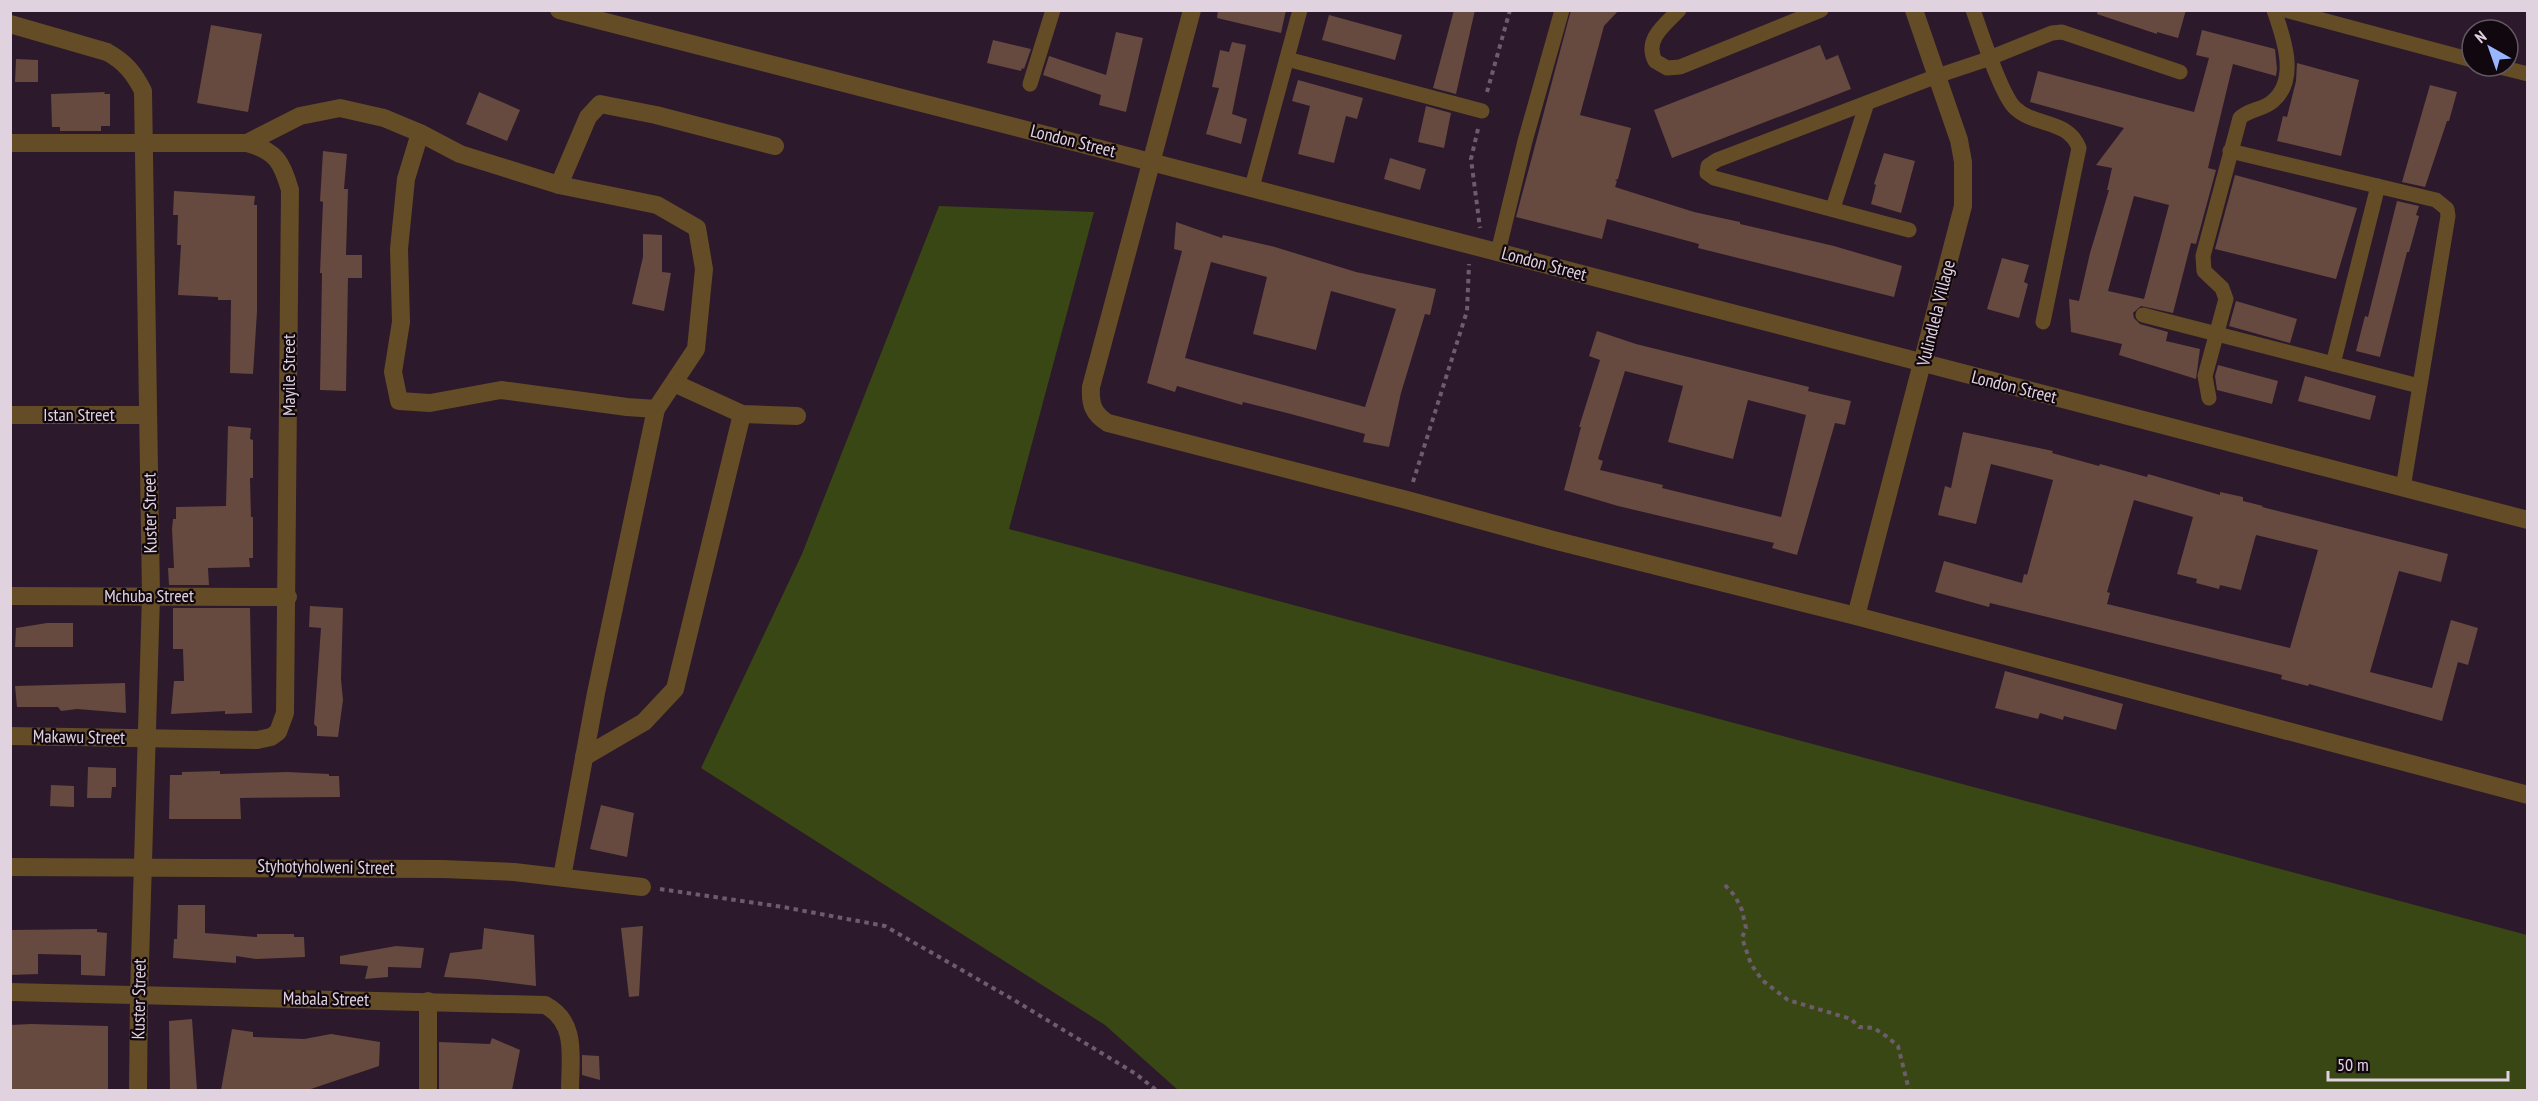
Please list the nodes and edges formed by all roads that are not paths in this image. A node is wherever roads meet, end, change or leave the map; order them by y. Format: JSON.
{"nodes":[{"id":1,"x":559,"y":10,"type":"edge"},
{"id":2,"x":1053,"y":10,"type":"edge"},
{"id":3,"x":1192,"y":10,"type":"edge"},
{"id":4,"x":1300,"y":10,"type":"edge"},
{"id":5,"x":1562,"y":10,"type":"edge"},
{"id":6,"x":1679,"y":10,"type":"edge"},
{"id":7,"x":1821,"y":10,"type":"edge"},
{"id":8,"x":1914,"y":10,"type":"edge"},
{"id":9,"x":1973,"y":10,"type":"edge"},
{"id":10,"x":2274,"y":10,"type":"edge"},
{"id":11,"x":2285,"y":10,"type":"edge"},
{"id":12,"x":10,"y":24,"type":"edge"},
{"id":13,"x":1991,"y":57,"type":"junction"},
{"id":14,"x":2460,"y":57,"type":"edge"},
{"id":15,"x":1287,"y":59,"type":"junction"},
{"id":16,"x":2180,"y":72,"type":"dead end"},
{"id":17,"x":1937,"y":76,"type":"junction"},
{"id":18,"x":1030,"y":84,"type":"dead end"},
{"id":19,"x":1867,"y":103,"type":"junction"},
{"id":20,"x":1482,"y":111,"type":"dead end"},
{"id":21,"x":420,"y":133,"type":"junction"},
{"id":22,"x":10,"y":143,"type":"edge"},
{"id":23,"x":143,"y":143,"type":"junction"},
{"id":24,"x":247,"y":143,"type":"junction"},
{"id":25,"x":775,"y":146,"type":"dead end"},
{"id":26,"x":2230,"y":151,"type":"junction"},
{"id":27,"x":1152,"y":161,"type":"junction"},
{"id":28,"x":559,"y":185,"type":"junction"},
{"id":29,"x":2378,"y":186,"type":"junction"},
{"id":30,"x":1252,"y":187,"type":"junction"},
{"id":31,"x":1833,"y":208,"type":"junction"},
{"id":32,"x":1909,"y":230,"type":"dead end"},
{"id":33,"x":1498,"y":252,"type":"junction"},
{"id":34,"x":2143,"y":315,"type":"dead end"},
{"id":35,"x":2043,"y":322,"type":"dead end"},
{"id":36,"x":2217,"y":334,"type":"junction"},
{"id":37,"x":1923,"y":364,"type":"junction"},
{"id":38,"x":2333,"y":364,"type":"junction"},
{"id":39,"x":674,"y":383,"type":"junction"},
{"id":40,"x":2419,"y":386,"type":"junction"},
{"id":41,"x":2209,"y":398,"type":"dead end"},
{"id":42,"x":656,"y":409,"type":"junction"},
{"id":43,"x":742,"y":414,"type":"junction"},
{"id":44,"x":10,"y":415,"type":"edge"},
{"id":45,"x":148,"y":415,"type":"junction"},
{"id":46,"x":797,"y":416,"type":"dead end"},
{"id":47,"x":2403,"y":488,"type":"junction"},
{"id":48,"x":2528,"y":520,"type":"edge"},
{"id":49,"x":10,"y":596,"type":"edge"},
{"id":50,"x":151,"y":596,"type":"junction"},
{"id":51,"x":288,"y":597,"type":"junction"},
{"id":52,"x":1856,"y":616,"type":"junction"},
{"id":53,"x":10,"y":736,"type":"edge"},
{"id":54,"x":147,"y":739,"type":"junction"},
{"id":55,"x":584,"y":757,"type":"junction"},
{"id":56,"x":2528,"y":795,"type":"edge"},
{"id":57,"x":10,"y":867,"type":"edge"},
{"id":58,"x":143,"y":869,"type":"junction"},
{"id":59,"x":562,"y":877,"type":"junction"},
{"id":60,"x":642,"y":887,"type":"road end"},
{"id":61,"x":10,"y":992,"type":"edge"},
{"id":62,"x":139,"y":995,"type":"junction"},
{"id":63,"x":428,"y":1001,"type":"junction"},
{"id":64,"x":138,"y":1090,"type":"edge"},
{"id":65,"x":428,"y":1090,"type":"edge"},
{"id":66,"x":570,"y":1090,"type":"edge"}],
"edges":[{"from":1,"to":27,"type":"street","name":"London Street"},
{"from":2,"to":18,"type":"lane"},
{"from":3,"to":27,"type":"street"},
{"from":4,"to":15,"type":"lane"},
{"from":5,"to":33,"type":"lane"},
{"from":6,"to":7,"type":"lane"},
{"from":8,"to":17,"type":"street","name":"Vulindlela Village"},
{"from":9,"to":13,"type":"lane"},
{"from":10,"to":26,"type":"lane"},
{"from":11,"to":14,"type":"lane"},
{"from":12,"to":23,"type":"street","name":"Kuster Street"},
{"from":13,"to":16,"type":"lane"},
{"from":13,"to":17,"type":"lane"},
{"from":13,"to":35,"type":"lane"},
{"from":15,"to":20,"type":"lane"},
{"from":15,"to":30,"type":"lane"},
{"from":17,"to":19,"type":"lane"},
{"from":17,"to":37,"type":"street","name":"Vulindlela Village"},
{"from":19,"to":31,"type":"lane"},
{"from":19,"to":31,"type":"lane"},
{"from":21,"to":24,"type":"street"},
{"from":21,"to":28,"type":"street"},
{"from":21,"to":42,"type":"street"},
{"from":22,"to":23,"type":"street","name":"Mayile Street"},
{"from":23,"to":24,"type":"street","name":"Mayile Street"},
{"from":23,"to":45,"type":"street","name":"Kuster Street"},
{"from":24,"to":51,"type":"street","name":"Mayile Street"},
{"from":25,"to":28,"type":"street"},
{"from":26,"to":29,"type":"lane"},
{"from":26,"to":36,"type":"lane"},
{"from":27,"to":30,"type":"street","name":"London Street"},
{"from":27,"to":52,"type":"street"},
{"from":28,"to":39,"type":"street"},
{"from":29,"to":38,"type":"lane"},
{"from":29,"to":40,"type":"lane"},
{"from":30,"to":33,"type":"street","name":"London Street"},
{"from":31,"to":32,"type":"lane"},
{"from":33,"to":37,"type":"street","name":"London Street"},
{"from":34,"to":36,"type":"lane"},
{"from":36,"to":38,"type":"lane"},
{"from":36,"to":41,"type":"lane"},
{"from":37,"to":47,"type":"street","name":"London Street"},
{"from":37,"to":52,"type":"street","name":"Vulindlela Village"},
{"from":38,"to":40,"type":"lane"},
{"from":39,"to":42,"type":"street"},
{"from":39,"to":43,"type":"street"},
{"from":40,"to":47,"type":"lane"},
{"from":42,"to":55,"type":"street"},
{"from":43,"to":46,"type":"street"},
{"from":43,"to":55,"type":"street"},
{"from":44,"to":45,"type":"street","name":"Istan Street"},
{"from":45,"to":50,"type":"street","name":"Kuster Street"},
{"from":47,"to":48,"type":"street","name":"London Street"},
{"from":49,"to":50,"type":"street","name":"Mchuba Street"},
{"from":50,"to":51,"type":"street","name":"Mchuba Street"},
{"from":50,"to":54,"type":"street","name":"Kuster Street"},
{"from":51,"to":54,"type":"street","name":"Mayile Street"},
{"from":52,"to":56,"type":"street"},
{"from":53,"to":54,"type":"street","name":"Makawu Street"},
{"from":54,"to":58,"type":"street","name":"Kuster Street"},
{"from":55,"to":59,"type":"street"},
{"from":57,"to":58,"type":"street","name":"Styhotyholweni Street"},
{"from":58,"to":59,"type":"street","name":"Styhotyholweni Street"},
{"from":58,"to":62,"type":"street","name":"Kuster Street"},
{"from":59,"to":60,"type":"street","name":"Styhotyholweni Street"},
{"from":61,"to":62,"type":"street","name":"Mabala Street"},
{"from":62,"to":63,"type":"street","name":"Mabala Street"},
{"from":62,"to":64,"type":"street","name":"Kuster Street"},
{"from":63,"to":65,"type":"street"},
{"from":63,"to":66,"type":"street","name":"Mabala Street"}]}
